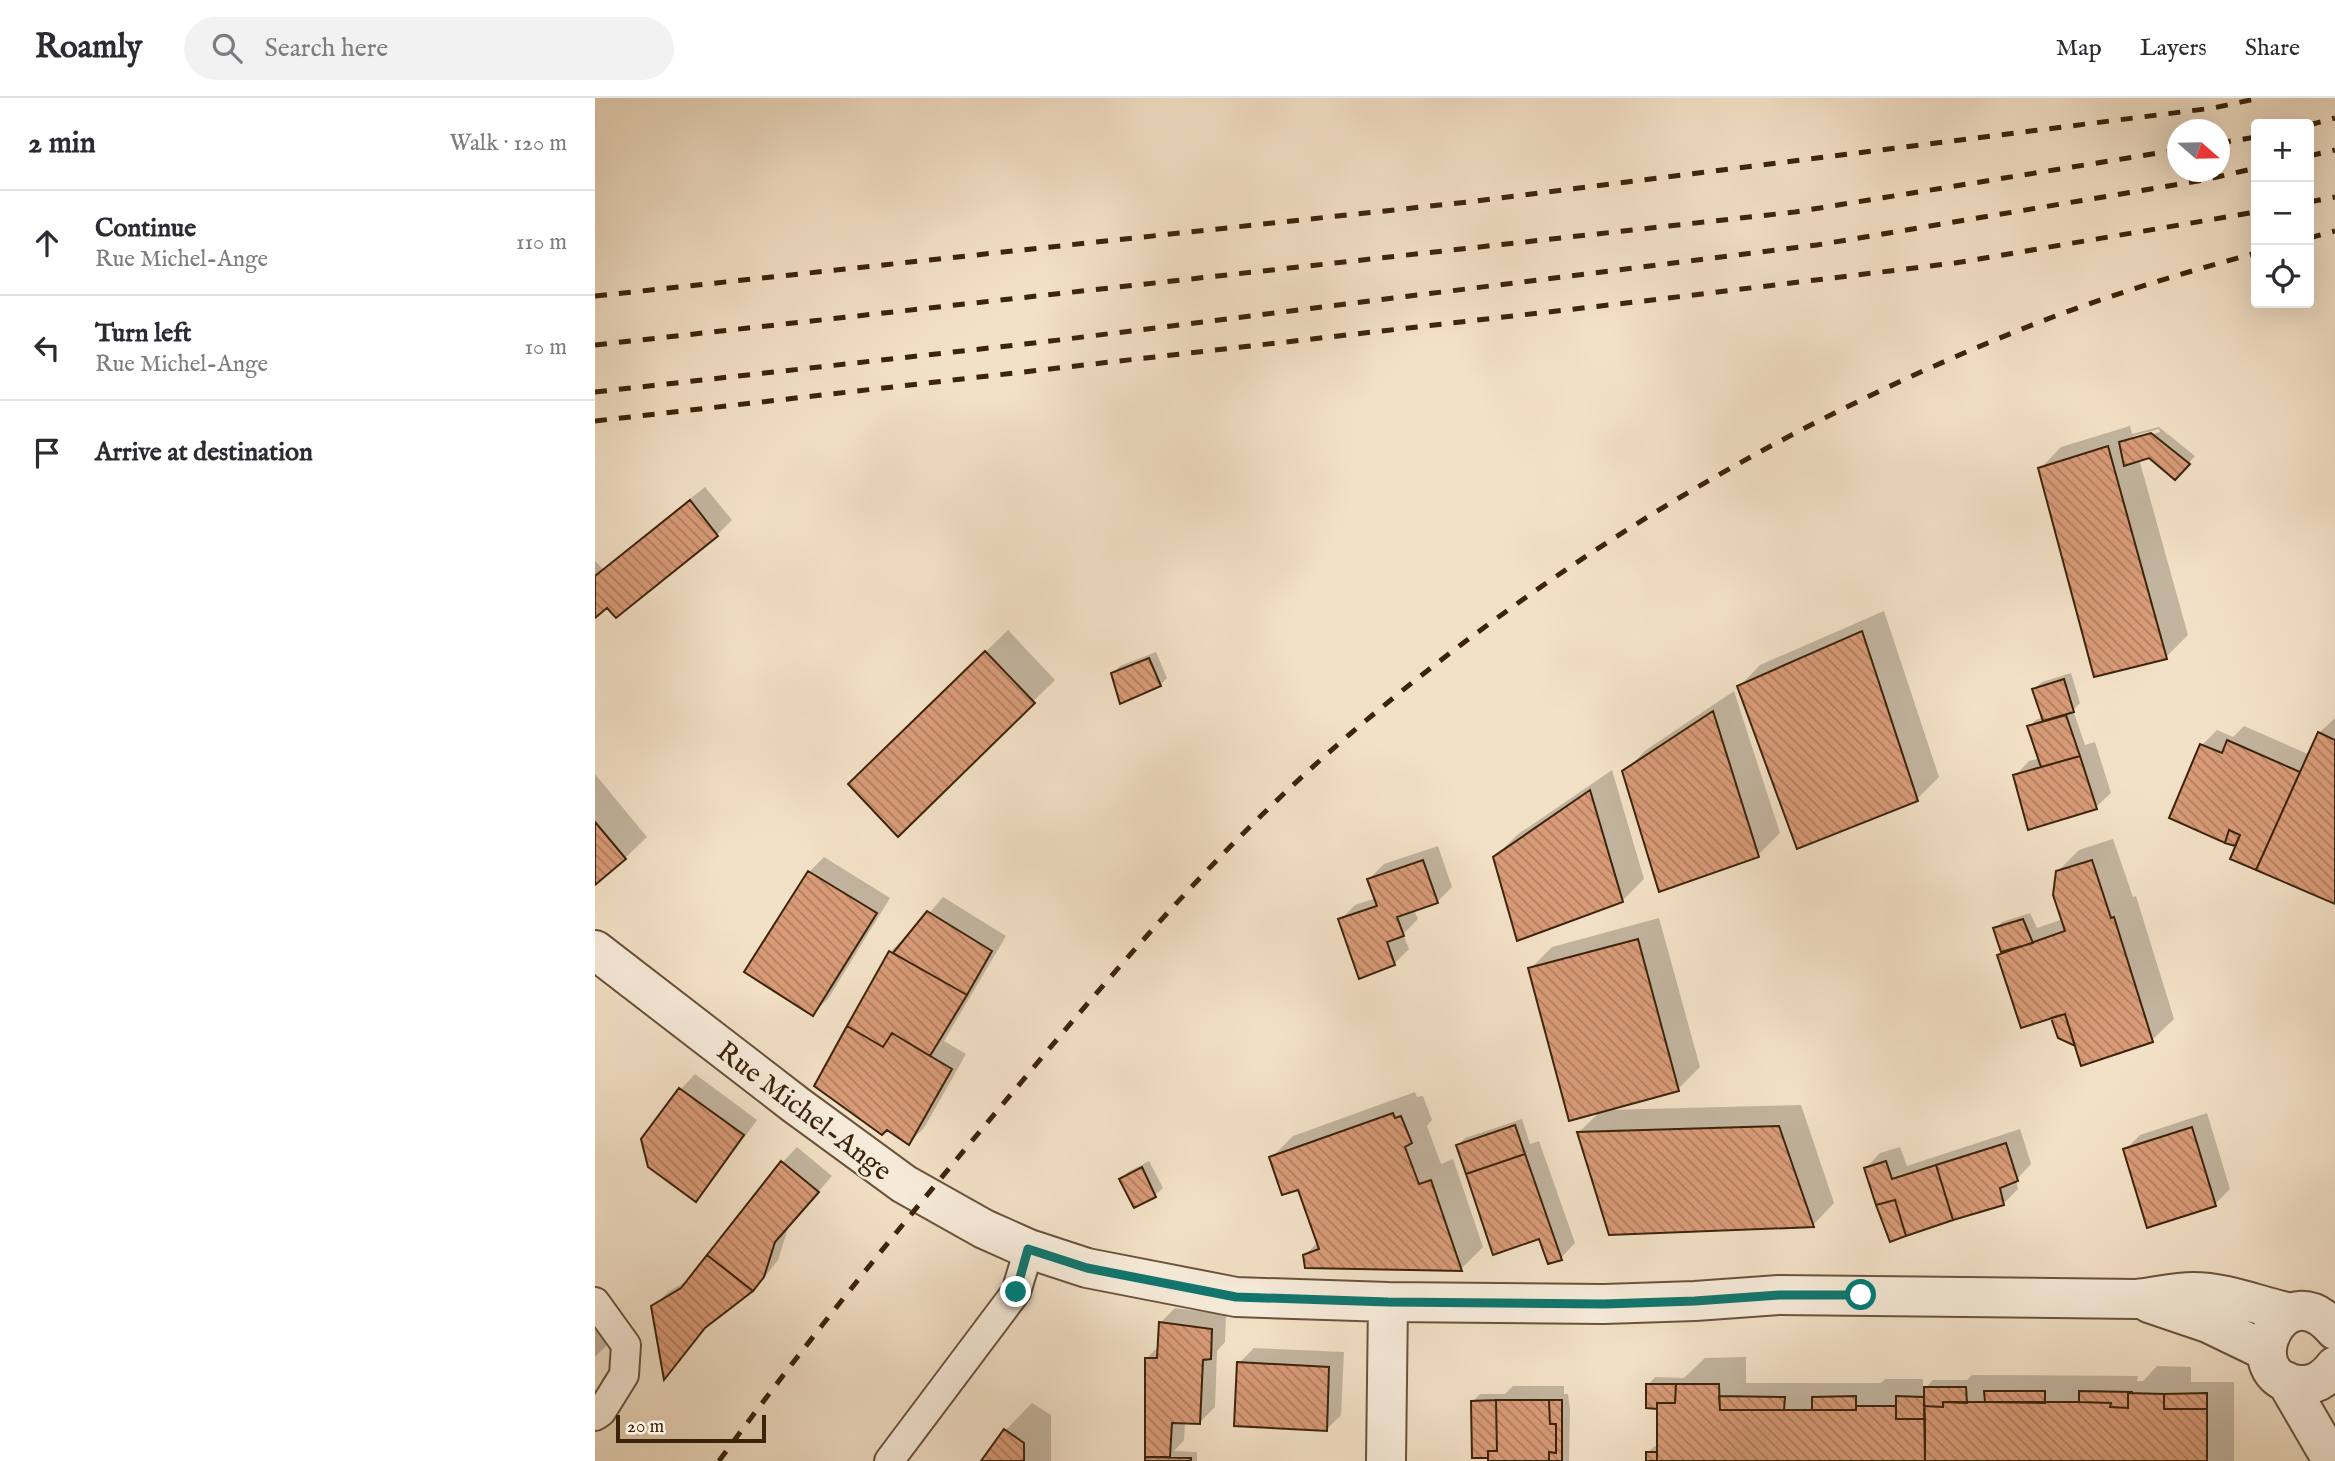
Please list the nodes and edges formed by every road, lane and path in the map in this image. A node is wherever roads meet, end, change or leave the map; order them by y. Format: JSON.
{"nodes":[{"id":1,"x":595,"y":950,"type":"edge"},
{"id":2,"x":1028,"y":1249,"type":"junction"},
{"id":3,"x":2137,"y":1299,"type":"junction"},
{"id":4,"x":595,"y":1302,"type":"edge"},
{"id":5,"x":1388,"y":1302,"type":"junction"},
{"id":6,"x":2319,"y":1317,"type":"edge"},
{"id":7,"x":2276,"y":1366,"type":"junction"},
{"id":8,"x":2335,"y":1366,"type":"edge"},
{"id":9,"x":2335,"y":1383,"type":"edge"},
{"id":10,"x":2335,"y":1400,"type":"edge"},
{"id":11,"x":595,"y":1416,"type":"edge"},
{"id":12,"x":2329,"y":1458,"type":"edge"},
{"id":13,"x":889,"y":1461,"type":"edge"},
{"id":14,"x":1386,"y":1461,"type":"edge"}],
"edges":[{"from":1,"to":2,"type":"street","name":"Rue Michel-Ange"},
{"from":2,"to":5,"type":"street","name":"Rue Michel-Ange"},
{"from":2,"to":13,"type":"lane"},
{"from":3,"to":5,"type":"street","name":"Rue Michel-Ange"},
{"from":3,"to":6,"type":"street","name":"Rue Michel-Ange"},
{"from":3,"to":7,"type":"street","name":"Rue Michel-Ange"},
{"from":4,"to":11,"type":"lane"},
{"from":5,"to":14,"type":"street"},
{"from":6,"to":7,"type":"street","name":"Rue Michel-Ange"},
{"from":7,"to":8,"type":"street","name":"Rue Michel-Ange"},
{"from":7,"to":12,"type":"street"},
{"from":8,"to":9,"type":"street"},
{"from":10,"to":12,"type":"street"}]}
